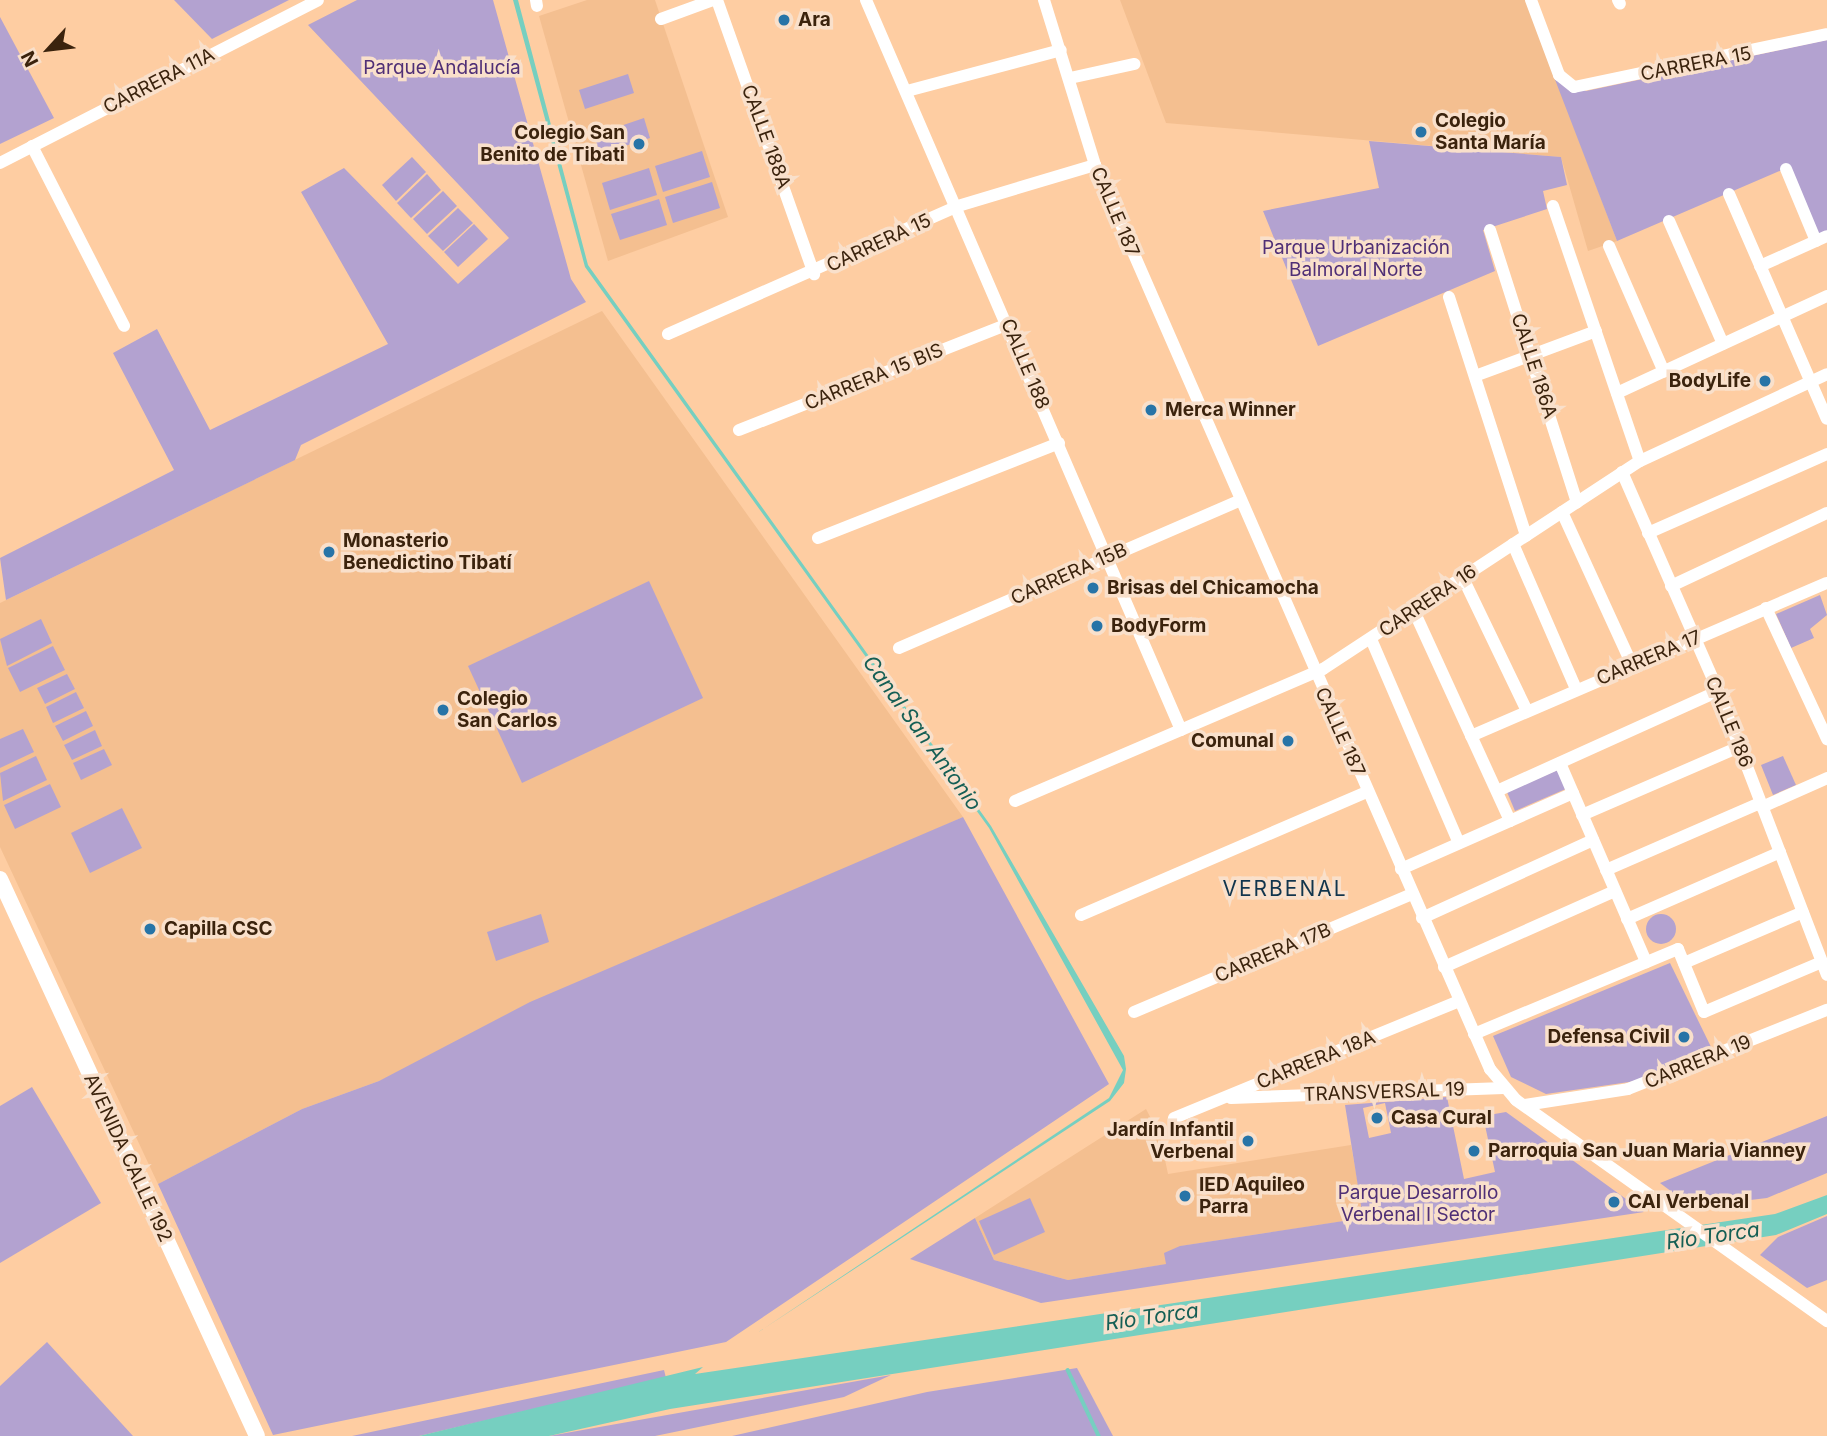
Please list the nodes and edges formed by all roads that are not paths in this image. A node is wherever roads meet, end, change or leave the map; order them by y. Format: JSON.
{"nodes":[{"id":1,"x":318,"y":0,"type":"edge"},
{"id":2,"x":715,"y":0,"type":"edge"},
{"id":3,"x":866,"y":0,"type":"edge"},
{"id":4,"x":1044,"y":0,"type":"edge"},
{"id":5,"x":1531,"y":0,"type":"edge"},
{"id":6,"x":661,"y":19,"type":"dead end"},
{"id":7,"x":1827,"y":34,"type":"edge"},
{"id":8,"x":1062,"y":50,"type":"junction"},
{"id":9,"x":1134,"y":64,"type":"dead end"},
{"id":10,"x":1070,"y":78,"type":"junction"},
{"id":11,"x":907,"y":91,"type":"junction"},
{"id":12,"x":32,"y":146,"type":"junction"},
{"id":13,"x":0,"y":163,"type":"edge"},
{"id":14,"x":1095,"y":165,"type":"junction"},
{"id":15,"x":1786,"y":169,"type":"dead end"},
{"id":16,"x":1730,"y":194,"type":"dead end"},
{"id":17,"x":958,"y":206,"type":"junction"},
{"id":18,"x":1553,"y":206,"type":"dead end"},
{"id":19,"x":1670,"y":220,"type":"dead end"},
{"id":20,"x":1490,"y":230,"type":"dead end"},
{"id":21,"x":1821,"y":239,"type":"edge"},
{"id":22,"x":1609,"y":246,"type":"dead end"},
{"id":23,"x":1760,"y":266,"type":"junction"},
{"id":24,"x":814,"y":274,"type":"junction"},
{"id":25,"x":1827,"y":296,"type":"edge"},
{"id":26,"x":1449,"y":297,"type":"dead end"},
{"id":27,"x":1782,"y":317,"type":"junction"},
{"id":28,"x":1008,"y":324,"type":"junction"},
{"id":29,"x":124,"y":326,"type":"dead end"},
{"id":30,"x":1595,"y":331,"type":"junction"},
{"id":31,"x":668,"y":334,"type":"dead end"},
{"id":32,"x":1723,"y":344,"type":"junction"},
{"id":33,"x":1531,"y":356,"type":"junction"},
{"id":34,"x":1664,"y":372,"type":"junction"},
{"id":35,"x":1827,"y":374,"type":"edge"},
{"id":36,"x":1475,"y":376,"type":"junction"},
{"id":37,"x":1810,"y":382,"type":"junction"},
{"id":38,"x":1617,"y":393,"type":"junction"},
{"id":39,"x":1827,"y":419,"type":"edge"},
{"id":40,"x":739,"y":430,"type":"dead end"},
{"id":41,"x":1059,"y":443,"type":"junction"},
{"id":42,"x":1827,"y":454,"type":"edge"},
{"id":43,"x":1640,"y":461,"type":"junction"},
{"id":44,"x":1622,"y":472,"type":"junction"},
{"id":45,"x":1239,"y":501,"type":"junction"},
{"id":46,"x":1577,"y":502,"type":"junction"},
{"id":47,"x":1562,"y":512,"type":"junction"},
{"id":48,"x":1827,"y":513,"type":"edge"},
{"id":49,"x":1648,"y":533,"type":"junction"},
{"id":50,"x":1526,"y":536,"type":"junction"},
{"id":51,"x":818,"y":538,"type":"dead end"},
{"id":52,"x":1513,"y":544,"type":"junction"},
{"id":53,"x":1107,"y":558,"type":"junction"},
{"id":54,"x":1462,"y":578,"type":"junction"},
{"id":55,"x":1671,"y":586,"type":"junction"},
{"id":56,"x":1825,"y":588,"type":"edge"},
{"id":57,"x":1766,"y":608,"type":"junction"},
{"id":58,"x":1414,"y":611,"type":"junction"},
{"id":59,"x":1371,"y":639,"type":"junction"},
{"id":60,"x":1694,"y":639,"type":"junction"},
{"id":61,"x":900,"y":648,"type":"dead end"},
{"id":62,"x":1632,"y":665,"type":"junction"},
{"id":63,"x":1313,"y":674,"type":"junction"},
{"id":64,"x":1577,"y":689,"type":"junction"},
{"id":65,"x":1718,"y":691,"type":"junction"},
{"id":66,"x":1527,"y":711,"type":"junction"},
{"id":67,"x":1181,"y":730,"type":"junction"},
{"id":68,"x":1471,"y":736,"type":"junction"},
{"id":69,"x":1827,"y":739,"type":"edge"},
{"id":70,"x":1739,"y":747,"type":"junction"},
{"id":71,"x":1560,"y":762,"type":"junction"},
{"id":72,"x":1827,"y":778,"type":"edge"},
{"id":73,"x":1497,"y":791,"type":"junction"},
{"id":74,"x":1367,"y":792,"type":"junction"},
{"id":75,"x":1573,"y":793,"type":"junction"},
{"id":76,"x":1015,"y":801,"type":"dead end"},
{"id":77,"x":1761,"y":805,"type":"junction"},
{"id":78,"x":1582,"y":815,"type":"junction"},
{"id":79,"x":1510,"y":821,"type":"junction"},
{"id":80,"x":1593,"y":840,"type":"junction"},
{"id":81,"x":1459,"y":844,"type":"junction"},
{"id":82,"x":1780,"y":852,"type":"junction"},
{"id":83,"x":1401,"y":869,"type":"junction"},
{"id":84,"x":1606,"y":870,"type":"junction"},
{"id":85,"x":0,"y":879,"type":"edge"},
{"id":86,"x":1615,"y":891,"type":"junction"},
{"id":87,"x":1412,"y":894,"type":"junction"},
{"id":88,"x":1803,"y":912,"type":"junction"},
{"id":89,"x":1082,"y":915,"type":"dead end"},
{"id":90,"x":1422,"y":918,"type":"junction"},
{"id":91,"x":1627,"y":919,"type":"junction"},
{"id":92,"x":1646,"y":962,"type":"junction"},
{"id":93,"x":1684,"y":963,"type":"junction"},
{"id":94,"x":1444,"y":967,"type":"junction"},
{"id":95,"x":1825,"y":969,"type":"edge"},
{"id":96,"x":1459,"y":1001,"type":"junction"},
{"id":97,"x":1827,"y":1010,"type":"edge"},
{"id":98,"x":1134,"y":1012,"type":"dead end"},
{"id":99,"x":1474,"y":1034,"type":"junction"},
{"id":100,"x":1504,"y":1088,"type":"junction"},
{"id":101,"x":1565,"y":1097,"type":"junction"},
{"id":102,"x":1222,"y":1098,"type":"junction"},
{"id":103,"x":1525,"y":1105,"type":"junction"},
{"id":104,"x":1174,"y":1118,"type":"dead end"},
{"id":105,"x":1553,"y":1126,"type":"junction"},
{"id":106,"x":1827,"y":1321,"type":"edge"},
{"id":107,"x":257,"y":1436,"type":"edge"}],
"edges":[{"from":1,"to":12,"type":"street","name":"CARRERA 11A"},
{"from":2,"to":6,"type":"street"},
{"from":2,"to":24,"type":"street","name":"CALLE 188A"},
{"from":3,"to":11,"type":"street","name":"CALLE 188"},
{"from":4,"to":8,"type":"street","name":"CALLE 187"},
{"from":5,"to":7,"type":"street","name":"CARRERA 15"},
{"from":8,"to":10,"type":"street","name":"CALLE 187"},
{"from":8,"to":11,"type":"street"},
{"from":9,"to":10,"type":"street"},
{"from":10,"to":14,"type":"street","name":"CALLE 187"},
{"from":11,"to":17,"type":"street","name":"CALLE 188"},
{"from":12,"to":13,"type":"street","name":"CARRERA 11A"},
{"from":12,"to":29,"type":"street"},
{"from":14,"to":17,"type":"street","name":"CARRERA 15"},
{"from":14,"to":45,"type":"street","name":"CALLE 187"},
{"from":15,"to":21,"type":"street"},
{"from":16,"to":23,"type":"street"},
{"from":17,"to":24,"type":"street","name":"CARRERA 15"},
{"from":17,"to":28,"type":"street","name":"CALLE 188"},
{"from":18,"to":30,"type":"street"},
{"from":19,"to":32,"type":"street"},
{"from":20,"to":33,"type":"street","name":"CALLE 186A"},
{"from":21,"to":23,"type":"street"},
{"from":22,"to":34,"type":"street"},
{"from":23,"to":27,"type":"street"},
{"from":24,"to":31,"type":"street","name":"CARRERA 15"},
{"from":25,"to":27,"type":"street"},
{"from":26,"to":36,"type":"street"},
{"from":27,"to":32,"type":"street"},
{"from":27,"to":37,"type":"street"},
{"from":28,"to":40,"type":"street","name":"CARRERA 15 BIS"},
{"from":28,"to":41,"type":"street","name":"CALLE 188"},
{"from":30,"to":33,"type":"street"},
{"from":30,"to":38,"type":"street"},
{"from":32,"to":34,"type":"street"},
{"from":33,"to":36,"type":"street"},
{"from":33,"to":46,"type":"street","name":"CALLE 186A"},
{"from":34,"to":38,"type":"street"},
{"from":35,"to":37,"type":"street","name":"CARRERA 16"},
{"from":36,"to":50,"type":"street"},
{"from":37,"to":39,"type":"street"},
{"from":37,"to":43,"type":"street","name":"CARRERA 16"},
{"from":38,"to":43,"type":"street"},
{"from":41,"to":51,"type":"street"},
{"from":41,"to":53,"type":"street","name":"CALLE 188"},
{"from":42,"to":49,"type":"street"},
{"from":43,"to":44,"type":"street","name":"CARRERA 16"},
{"from":44,"to":46,"type":"street","name":"CARRERA 16"},
{"from":44,"to":49,"type":"street","name":"CALLE 186"},
{"from":45,"to":53,"type":"street","name":"CARRERA 15B"},
{"from":45,"to":63,"type":"street","name":"CALLE 187"},
{"from":46,"to":47,"type":"street","name":"CARRERA 16"},
{"from":47,"to":50,"type":"street","name":"CARRERA 16"},
{"from":47,"to":62,"type":"street"},
{"from":48,"to":55,"type":"street"},
{"from":49,"to":55,"type":"street","name":"CALLE 186"},
{"from":50,"to":52,"type":"street","name":"CARRERA 16"},
{"from":52,"to":54,"type":"street","name":"CARRERA 16"},
{"from":52,"to":64,"type":"street"},
{"from":53,"to":61,"type":"street","name":"CARRERA 15B"},
{"from":53,"to":67,"type":"street","name":"CALLE 188"},
{"from":54,"to":58,"type":"street","name":"CARRERA 16"},
{"from":54,"to":66,"type":"street"},
{"from":55,"to":60,"type":"street","name":"CALLE 186"},
{"from":56,"to":57,"type":"street","name":"CARRERA 17"},
{"from":57,"to":60,"type":"street","name":"CARRERA 17"},
{"from":57,"to":69,"type":"street"},
{"from":58,"to":59,"type":"street","name":"CARRERA 16"},
{"from":58,"to":68,"type":"street"},
{"from":59,"to":63,"type":"street","name":"CARRERA 16"},
{"from":59,"to":81,"type":"street"},
{"from":60,"to":62,"type":"street","name":"CARRERA 17"},
{"from":60,"to":65,"type":"street","name":"CALLE 186"},
{"from":62,"to":64,"type":"street","name":"CARRERA 17"},
{"from":63,"to":67,"type":"street","name":"CARRERA 16"},
{"from":63,"to":74,"type":"street","name":"CALLE 187"},
{"from":64,"to":66,"type":"street","name":"CARRERA 17"},
{"from":65,"to":70,"type":"street","name":"CALLE 186"},
{"from":65,"to":71,"type":"street"},
{"from":66,"to":68,"type":"street","name":"CARRERA 17"},
{"from":67,"to":76,"type":"street","name":"CARRERA 16"},
{"from":68,"to":73,"type":"street"},
{"from":70,"to":77,"type":"street","name":"CALLE 186"},
{"from":70,"to":78,"type":"street"},
{"from":71,"to":73,"type":"street"},
{"from":71,"to":75,"type":"street"},
{"from":72,"to":77,"type":"street"},
{"from":73,"to":79,"type":"street"},
{"from":74,"to":83,"type":"street","name":"CALLE 187"},
{"from":74,"to":89,"type":"street"},
{"from":75,"to":78,"type":"street"},
{"from":75,"to":79,"type":"street"},
{"from":77,"to":82,"type":"street","name":"CALLE 186"},
{"from":77,"to":84,"type":"street"},
{"from":78,"to":80,"type":"street"},
{"from":79,"to":81,"type":"street"},
{"from":80,"to":84,"type":"street"},
{"from":80,"to":90,"type":"street"},
{"from":81,"to":83,"type":"street"},
{"from":82,"to":88,"type":"street","name":"CALLE 186"},
{"from":82,"to":91,"type":"street"},
{"from":83,"to":87,"type":"street","name":"CALLE 187"},
{"from":84,"to":86,"type":"street"},
{"from":85,"to":107,"type":"main road","name":"AVENIDA CALLE 192"},
{"from":86,"to":91,"type":"street"},
{"from":86,"to":94,"type":"street"},
{"from":87,"to":90,"type":"street","name":"CALLE 187"},
{"from":87,"to":98,"type":"street","name":"CARRERA 17B"},
{"from":88,"to":93,"type":"street"},
{"from":88,"to":95,"type":"street","name":"CALLE 186"},
{"from":90,"to":94,"type":"street","name":"CALLE 187"},
{"from":91,"to":92,"type":"street"},
{"from":92,"to":93,"type":"street"},
{"from":92,"to":99,"type":"street"},
{"from":93,"to":95,"type":"street"},
{"from":94,"to":96,"type":"street","name":"CALLE 187"},
{"from":96,"to":99,"type":"street","name":"CALLE 187"},
{"from":96,"to":102,"type":"street","name":"CARRERA 18A"},
{"from":97,"to":101,"type":"street","name":"CARRERA 19"},
{"from":99,"to":100,"type":"street","name":"CALLE 187"},
{"from":100,"to":102,"type":"street","name":"TRANSVERSAL 19"},
{"from":100,"to":103,"type":"street","name":"CALLE 187"},
{"from":101,"to":103,"type":"street","name":"CARRERA 19"},
{"from":101,"to":105,"type":"street"},
{"from":102,"to":104,"type":"street","name":"CARRERA 18A"},
{"from":103,"to":105,"type":"street","name":"CALLE 187"},
{"from":105,"to":106,"type":"street","name":"CALLE 187"}]}
